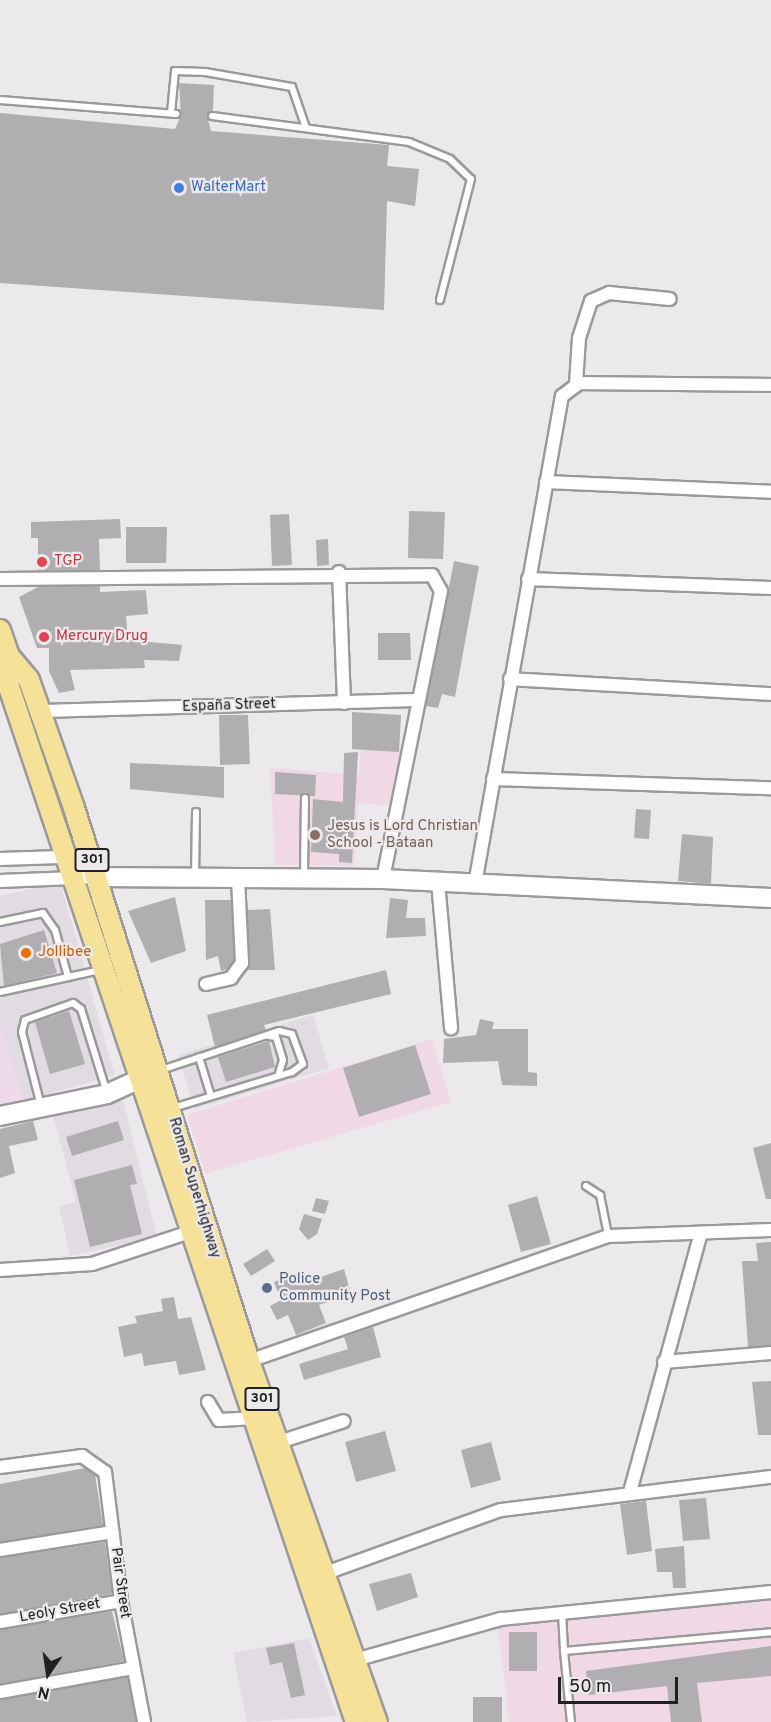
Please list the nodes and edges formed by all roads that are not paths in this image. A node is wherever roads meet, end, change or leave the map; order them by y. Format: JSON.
{"nodes":[{"id":1,"x":0,"y":100,"type":"edge"},
{"id":2,"x":212,"y":116,"type":"dead end"},
{"id":3,"x":306,"y":128,"type":"junction"},
{"id":4,"x":670,"y":299,"type":"dead end"},
{"id":5,"x":440,"y":300,"type":"dead end"},
{"id":6,"x":576,"y":384,"type":"junction"},
{"id":7,"x":771,"y":385,"type":"edge"},
{"id":8,"x":546,"y":482,"type":"junction"},
{"id":9,"x":771,"y":492,"type":"edge"},
{"id":10,"x":339,"y":572,"type":"junction"},
{"id":11,"x":0,"y":579,"type":"edge"},
{"id":12,"x":528,"y":579,"type":"junction"},
{"id":13,"x":771,"y":588,"type":"edge"},
{"id":14,"x":0,"y":630,"type":"edge"},
{"id":15,"x":5,"y":656,"type":"edge"},
{"id":16,"x":510,"y":679,"type":"junction"},
{"id":17,"x":771,"y":694,"type":"edge"},
{"id":18,"x":418,"y":700,"type":"junction"},
{"id":19,"x":344,"y":703,"type":"junction"},
{"id":20,"x":41,"y":711,"type":"junction"},
{"id":21,"x":493,"y":779,"type":"junction"},
{"id":22,"x":771,"y":788,"type":"edge"},
{"id":23,"x":305,"y":798,"type":"dead end"},
{"id":24,"x":196,"y":812,"type":"dead end"},
{"id":25,"x":65,"y":854,"type":"junction"},
{"id":26,"x":90,"y":856,"type":"junction"},
{"id":27,"x":0,"y":859,"type":"edge"},
{"id":28,"x":72,"y":876,"type":"junction"},
{"id":29,"x":98,"y":877,"type":"junction"},
{"id":30,"x":195,"y":877,"type":"junction"},
{"id":31,"x":238,"y":877,"type":"junction"},
{"id":32,"x":304,"y":877,"type":"junction"},
{"id":33,"x":383,"y":879,"type":"junction"},
{"id":34,"x":0,"y":881,"type":"edge"},
{"id":35,"x":438,"y":882,"type":"junction"},
{"id":36,"x":475,"y":884,"type":"junction"},
{"id":37,"x":771,"y":898,"type":"edge"},
{"id":38,"x":0,"y":921,"type":"edge"},
{"id":39,"x":101,"y":970,"type":"junction"},
{"id":40,"x":68,"y":976,"type":"junction"},
{"id":41,"x":206,"y":984,"type":"dead end"},
{"id":42,"x":0,"y":992,"type":"edge"},
{"id":43,"x":451,"y":1028,"type":"dead end"},
{"id":44,"x":269,"y":1036,"type":"junction"},
{"id":45,"x":200,"y":1057,"type":"junction"},
{"id":46,"x":279,"y":1073,"type":"junction"},
{"id":47,"x":149,"y":1075,"type":"junction"},
{"id":48,"x":107,"y":1094,"type":"junction"},
{"id":49,"x":210,"y":1094,"type":"junction"},
{"id":50,"x":42,"y":1107,"type":"junction"},
{"id":51,"x":170,"y":1109,"type":"junction"},
{"id":52,"x":0,"y":1116,"type":"edge"},
{"id":53,"x":585,"y":1186,"type":"dead end"},
{"id":54,"x":771,"y":1230,"type":"edge"},
{"id":55,"x":190,"y":1232,"type":"junction"},
{"id":56,"x":608,"y":1236,"type":"junction"},
{"id":57,"x":700,"y":1236,"type":"junction"},
{"id":58,"x":0,"y":1270,"type":"edge"},
{"id":59,"x":771,"y":1353,"type":"edge"},
{"id":60,"x":249,"y":1360,"type":"junction"},
{"id":61,"x":664,"y":1362,"type":"junction"},
{"id":62,"x":208,"y":1402,"type":"dead end"},
{"id":63,"x":252,"y":1418,"type":"junction"},
{"id":64,"x":344,"y":1421,"type":"dead end"},
{"id":65,"x":276,"y":1443,"type":"junction"},
{"id":66,"x":0,"y":1467,"type":"edge"},
{"id":67,"x":771,"y":1477,"type":"edge"},
{"id":68,"x":630,"y":1492,"type":"junction"},
{"id":69,"x":113,"y":1533,"type":"junction"},
{"id":70,"x":0,"y":1550,"type":"edge"},
{"id":71,"x":323,"y":1574,"type":"junction"},
{"id":72,"x":771,"y":1592,"type":"edge"},
{"id":73,"x":121,"y":1600,"type":"junction"},
{"id":74,"x":562,"y":1612,"type":"junction"},
{"id":75,"x":0,"y":1622,"type":"edge"},
{"id":76,"x":771,"y":1632,"type":"edge"},
{"id":77,"x":564,"y":1651,"type":"junction"},
{"id":78,"x":355,"y":1660,"type":"junction"},
{"id":79,"x":133,"y":1668,"type":"junction"},
{"id":80,"x":0,"y":1692,"type":"edge"},
{"id":81,"x":144,"y":1722,"type":"edge"},
{"id":82,"x":356,"y":1722,"type":"edge"},
{"id":83,"x":377,"y":1722,"type":"edge"},
{"id":84,"x":571,"y":1722,"type":"edge"}],
"edges":[{"from":1,"to":3,"type":"lane"},
{"from":2,"to":3,"type":"lane"},
{"from":3,"to":5,"type":"lane"},
{"from":4,"to":6,"type":"street"},
{"from":6,"to":7,"type":"street"},
{"from":6,"to":8,"type":"street"},
{"from":8,"to":9,"type":"street"},
{"from":8,"to":12,"type":"street"},
{"from":10,"to":11,"type":"street"},
{"from":10,"to":18,"type":"street"},
{"from":10,"to":19,"type":"street"},
{"from":12,"to":13,"type":"street"},
{"from":12,"to":16,"type":"street"},
{"from":14,"to":15,"type":"main road","name":"Roman Superhighway","number":"301"},
{"from":15,"to":20,"type":"main road","name":"Roman Superhighway","number":"301"},
{"from":15,"to":25,"type":"main road","name":"Roman Superhighway","number":"301"},
{"from":16,"to":17,"type":"street"},
{"from":16,"to":21,"type":"street"},
{"from":18,"to":19,"type":"street","name":"España Street"},
{"from":18,"to":33,"type":"street"},
{"from":19,"to":20,"type":"street","name":"España Street"},
{"from":20,"to":26,"type":"main road","name":"Roman Superhighway","number":"301"},
{"from":21,"to":22,"type":"street"},
{"from":21,"to":36,"type":"street"},
{"from":23,"to":32,"type":"lane"},
{"from":24,"to":30,"type":"lane"},
{"from":25,"to":26,"type":"street"},
{"from":25,"to":27,"type":"street"},
{"from":25,"to":28,"type":"main road","name":"Roman Superhighway","number":"301"},
{"from":26,"to":29,"type":"main road","name":"Roman Superhighway","number":"301"},
{"from":28,"to":29,"type":"street"},
{"from":28,"to":34,"type":"street"},
{"from":28,"to":39,"type":"main road","name":"Roman Superhighway","number":"301"},
{"from":29,"to":30,"type":"street"},
{"from":29,"to":47,"type":"main road","name":"Roman Superhighway","number":"301"},
{"from":30,"to":31,"type":"street"},
{"from":31,"to":32,"type":"street"},
{"from":31,"to":41,"type":"street"},
{"from":32,"to":33,"type":"street"},
{"from":33,"to":35,"type":"street"},
{"from":35,"to":36,"type":"street"},
{"from":35,"to":43,"type":"street"},
{"from":36,"to":37,"type":"street"},
{"from":38,"to":40,"type":"lane"},
{"from":39,"to":40,"type":"lane"},
{"from":39,"to":47,"type":"main road","name":"Roman Superhighway","number":"301"},
{"from":40,"to":42,"type":"lane"},
{"from":44,"to":45,"type":"lane"},
{"from":44,"to":46,"type":"lane"},
{"from":44,"to":46,"type":"lane"},
{"from":45,"to":47,"type":"lane"},
{"from":45,"to":49,"type":"lane"},
{"from":46,"to":49,"type":"lane"},
{"from":47,"to":48,"type":"street"},
{"from":47,"to":51,"type":"main road","name":"Roman Superhighway","number":"301"},
{"from":47,"to":55,"type":"main road","name":"Roman Superhighway","number":"301"},
{"from":48,"to":50,"type":"street"},
{"from":48,"to":50,"type":"lane"},
{"from":49,"to":51,"type":"lane"},
{"from":50,"to":52,"type":"street"},
{"from":51,"to":60,"type":"main road","name":"Roman Superhighway","number":"301"},
{"from":53,"to":56,"type":"lane"},
{"from":54,"to":57,"type":"street"},
{"from":55,"to":58,"type":"street"},
{"from":55,"to":63,"type":"main road","name":"Roman Superhighway","number":"301"},
{"from":56,"to":57,"type":"street"},
{"from":56,"to":60,"type":"street"},
{"from":57,"to":61,"type":"street"},
{"from":59,"to":61,"type":"street"},
{"from":60,"to":65,"type":"main road","name":"Roman Superhighway","number":"301"},
{"from":61,"to":68,"type":"street"},
{"from":62,"to":63,"type":"street"},
{"from":63,"to":82,"type":"main road","name":"Roman Superhighway","number":"301"},
{"from":64,"to":65,"type":"street"},
{"from":65,"to":71,"type":"main road","name":"Roman Superhighway","number":"301"},
{"from":66,"to":69,"type":"street","name":"Pair Street"},
{"from":67,"to":68,"type":"street"},
{"from":68,"to":71,"type":"street"},
{"from":69,"to":70,"type":"street"},
{"from":69,"to":73,"type":"street","name":"Pair Street"},
{"from":71,"to":78,"type":"main road","name":"Roman Superhighway","number":"301"},
{"from":72,"to":74,"type":"street"},
{"from":73,"to":75,"type":"street","name":"Leoly Street"},
{"from":73,"to":79,"type":"street","name":"Pair Street"},
{"from":74,"to":77,"type":"lane"},
{"from":74,"to":78,"type":"street"},
{"from":76,"to":77,"type":"lane"},
{"from":77,"to":84,"type":"lane"},
{"from":78,"to":83,"type":"main road","name":"Roman Superhighway","number":"301"},
{"from":79,"to":80,"type":"street"},
{"from":79,"to":81,"type":"street","name":"Pair Street"}]}
